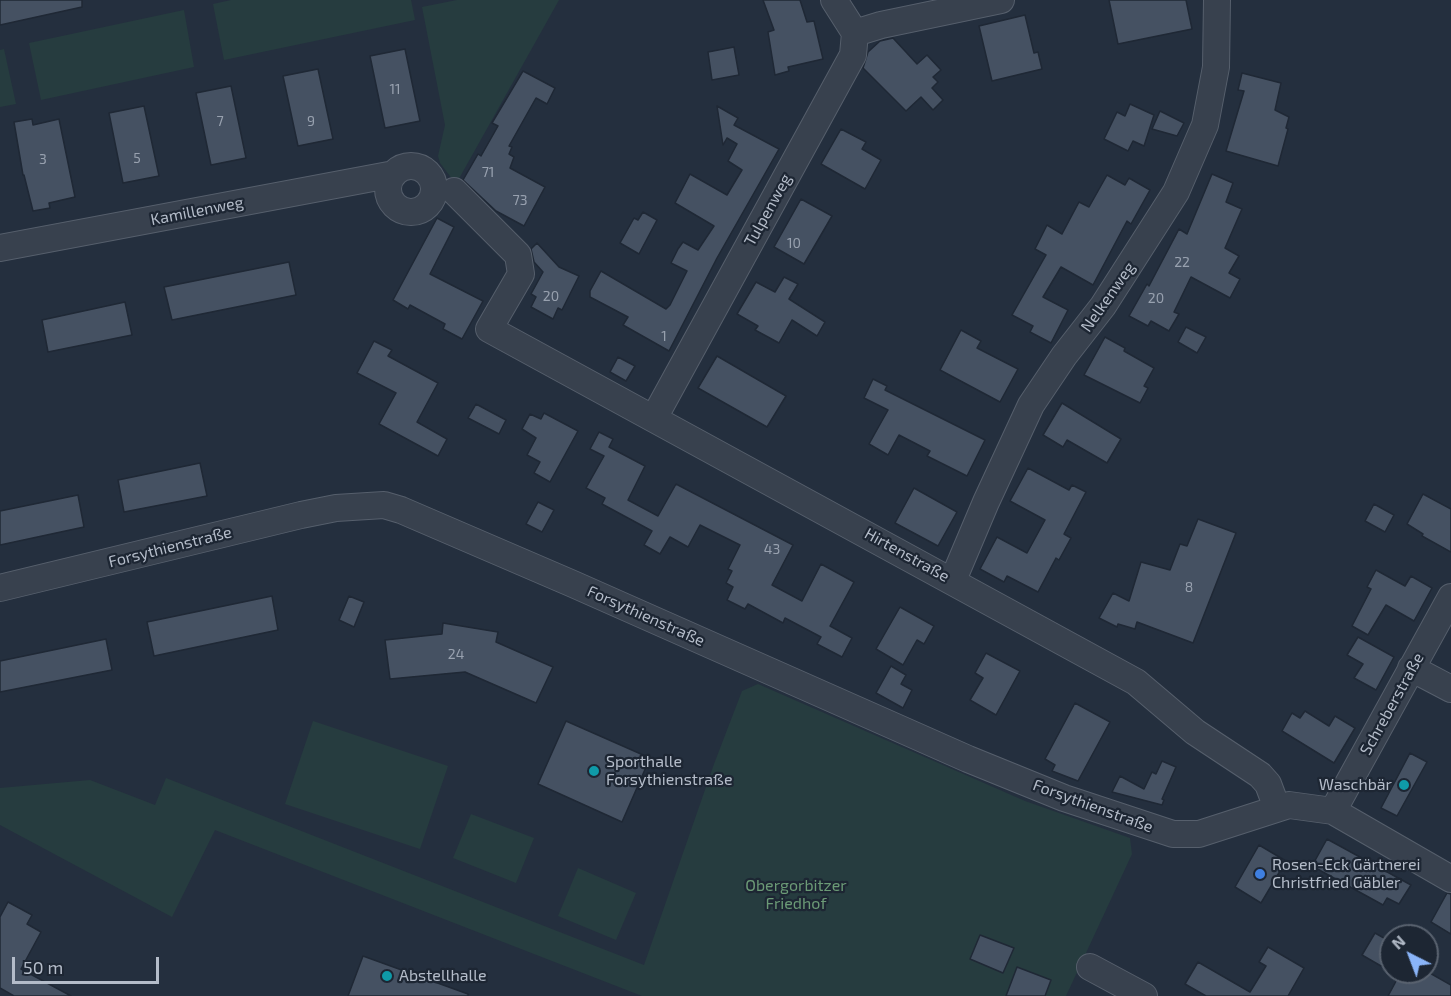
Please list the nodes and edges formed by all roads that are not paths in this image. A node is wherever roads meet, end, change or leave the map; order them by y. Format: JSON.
{"nodes":[{"id":1,"x":834,"y":0,"type":"edge"},
{"id":2,"x":1001,"y":0,"type":"edge"},
{"id":3,"x":1217,"y":0,"type":"edge"},
{"id":4,"x":855,"y":33,"type":"junction"},
{"id":5,"x":394,"y":174,"type":"dead end"},
{"id":6,"x":454,"y":191,"type":"dead end"},
{"id":7,"x":0,"y":248,"type":"edge"},
{"id":8,"x":654,"y":418,"type":"junction"},
{"id":9,"x":953,"y":580,"type":"junction"},
{"id":10,"x":0,"y":588,"type":"edge"},
{"id":11,"x":1451,"y":597,"type":"edge"},
{"id":12,"x":1411,"y":668,"type":"junction"},
{"id":13,"x":1451,"y":689,"type":"edge"},
{"id":14,"x":1277,"y":808,"type":"junction"},
{"id":15,"x":1333,"y":811,"type":"junction"},
{"id":16,"x":1451,"y":879,"type":"edge"},
{"id":17,"x":1090,"y":966,"type":"dead end"},
{"id":18,"x":1144,"y":996,"type":"edge"}],
"edges":[{"from":1,"to":4,"type":"street"},
{"from":2,"to":4,"type":"street"},
{"from":3,"to":9,"type":"street","name":"Nelkenweg"},
{"from":4,"to":8,"type":"street","name":"Tulpenweg"},
{"from":5,"to":7,"type":"street","name":"Kamillenweg"},
{"from":6,"to":8,"type":"street","name":"Hirtenstraße"},
{"from":8,"to":9,"type":"street","name":"Hirtenstraße"},
{"from":9,"to":14,"type":"street","name":"Hirtenstraße"},
{"from":10,"to":14,"type":"street","name":"Forsythienstraße"},
{"from":11,"to":12,"type":"street","name":"Schreberstraße"},
{"from":12,"to":13,"type":"street"},
{"from":12,"to":15,"type":"street","name":"Schreberstraße"},
{"from":14,"to":15,"type":"street"},
{"from":15,"to":16,"type":"street"},
{"from":17,"to":18,"type":"street"}]}
